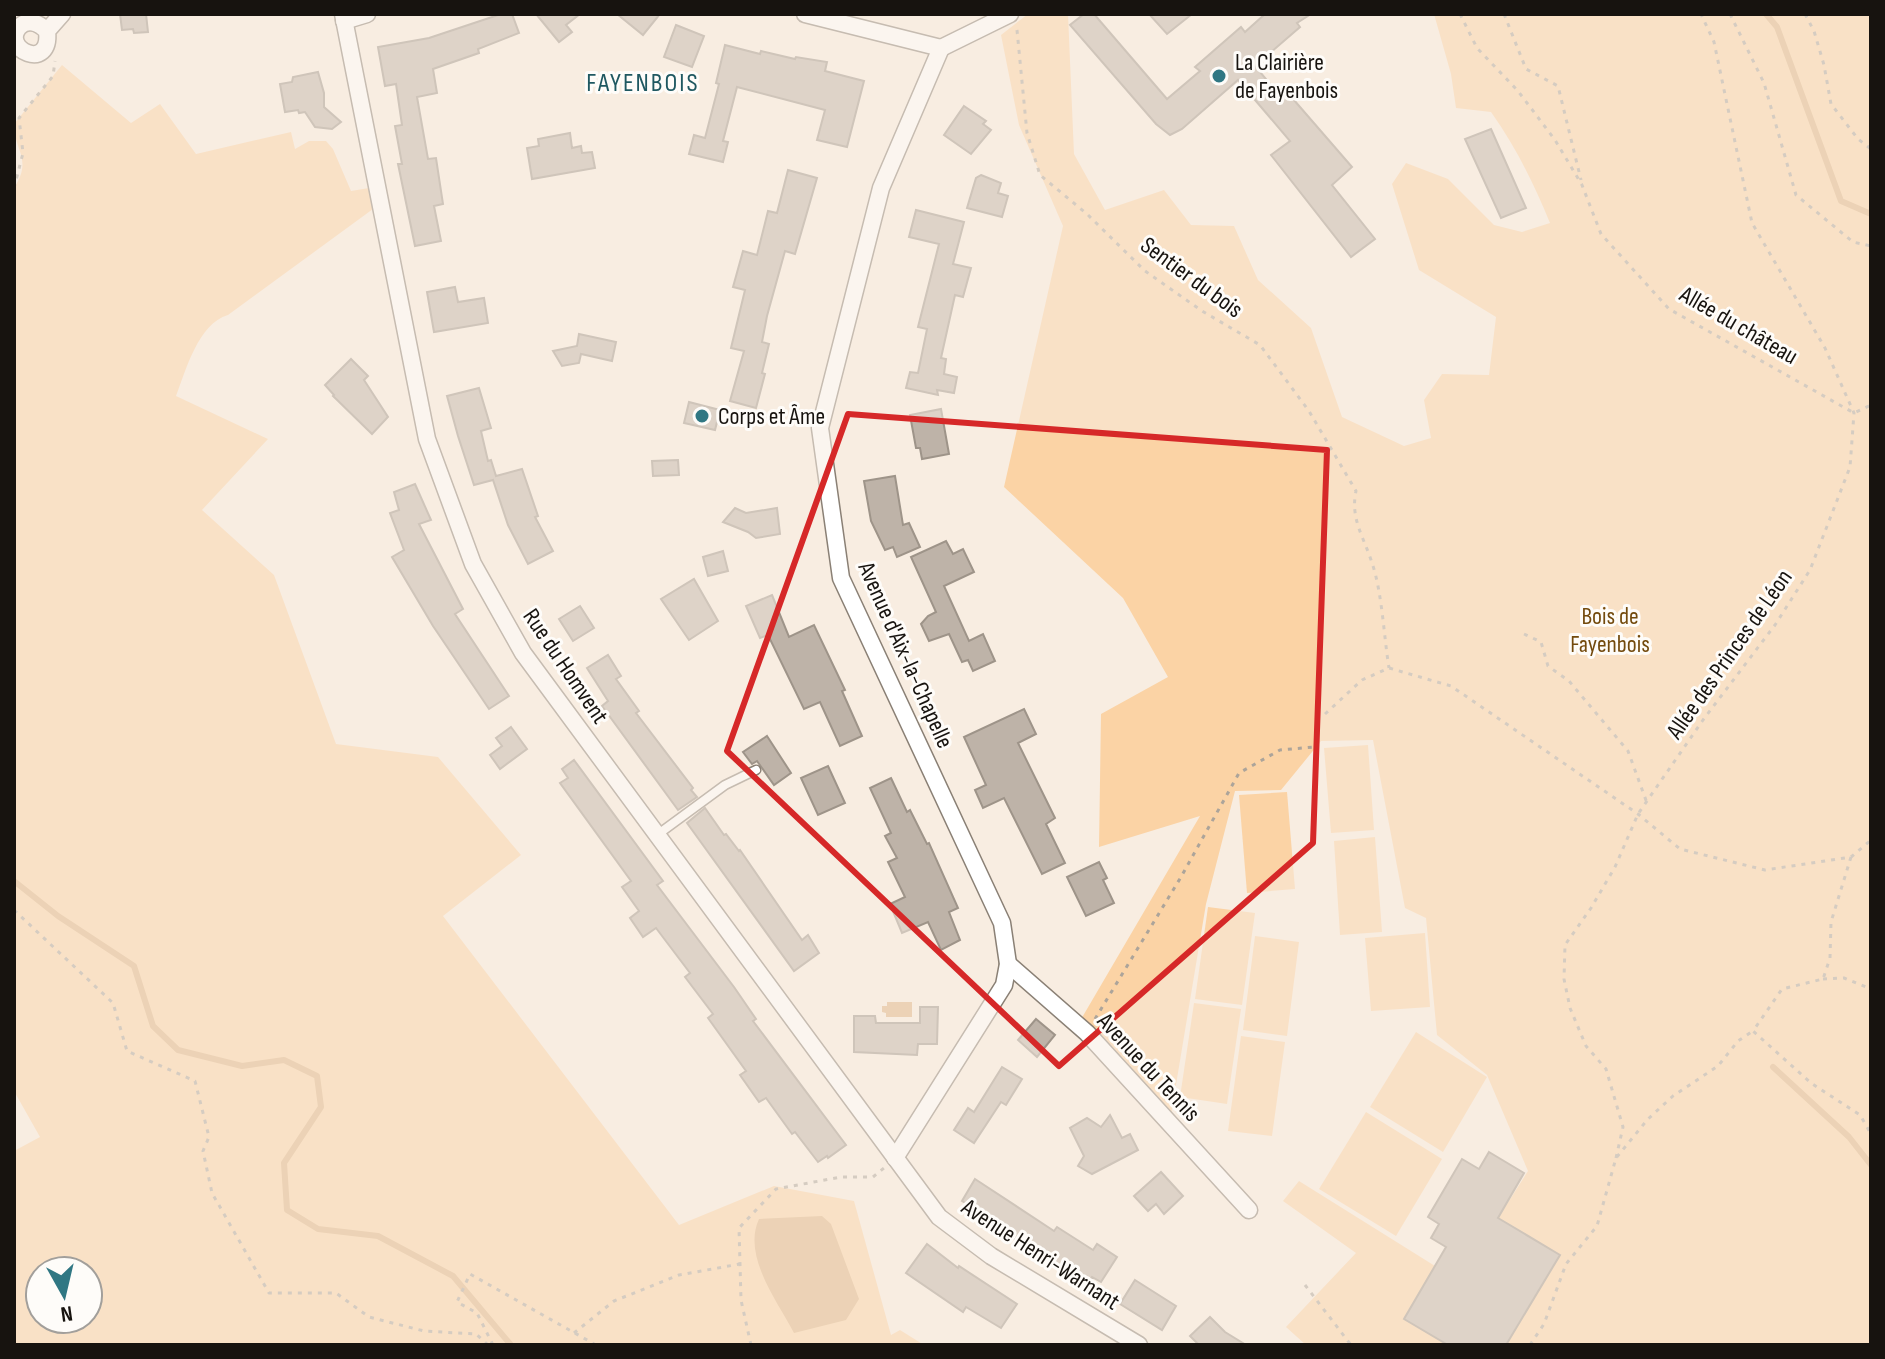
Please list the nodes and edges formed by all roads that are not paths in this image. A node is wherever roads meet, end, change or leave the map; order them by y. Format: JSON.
{"nodes":[{"id":1,"x":62,"y":14,"type":"edge"},
{"id":2,"x":367,"y":14,"type":"edge"},
{"id":3,"x":805,"y":14,"type":"edge"},
{"id":4,"x":344,"y":17,"type":"edge"},
{"id":5,"x":1014,"y":22,"type":"edge"},
{"id":6,"x":47,"y":31,"type":"road end"},
{"id":7,"x":941,"y":48,"type":"junction"},
{"id":8,"x":756,"y":770,"type":"dead end"},
{"id":9,"x":657,"y":835,"type":"junction"},
{"id":10,"x":1008,"y":964,"type":"junction"},
{"id":11,"x":895,"y":1158,"type":"junction"},
{"id":12,"x":1249,"y":1210,"type":"dead end"},
{"id":13,"x":1139,"y":1345,"type":"edge"}],
"edges":[{"from":1,"to":6,"type":"street"},
{"from":2,"to":4,"type":"street"},
{"from":3,"to":7,"type":"street"},
{"from":4,"to":9,"type":"street","name":"Rue du Homvent"},
{"from":5,"to":7,"type":"street"},
{"from":7,"to":10,"type":"street","name":"Avenue d'Aix-la-Chapelle"},
{"from":8,"to":9,"type":"lane"},
{"from":9,"to":11,"type":"street","name":"Rue du Homvent"},
{"from":10,"to":11,"type":"street","name":"Avenue d'Aix-la-Chapelle"},
{"from":10,"to":12,"type":"street","name":"Avenue du Tennis"},
{"from":11,"to":13,"type":"street","name":"Avenue Henri-Warnant"}]}
